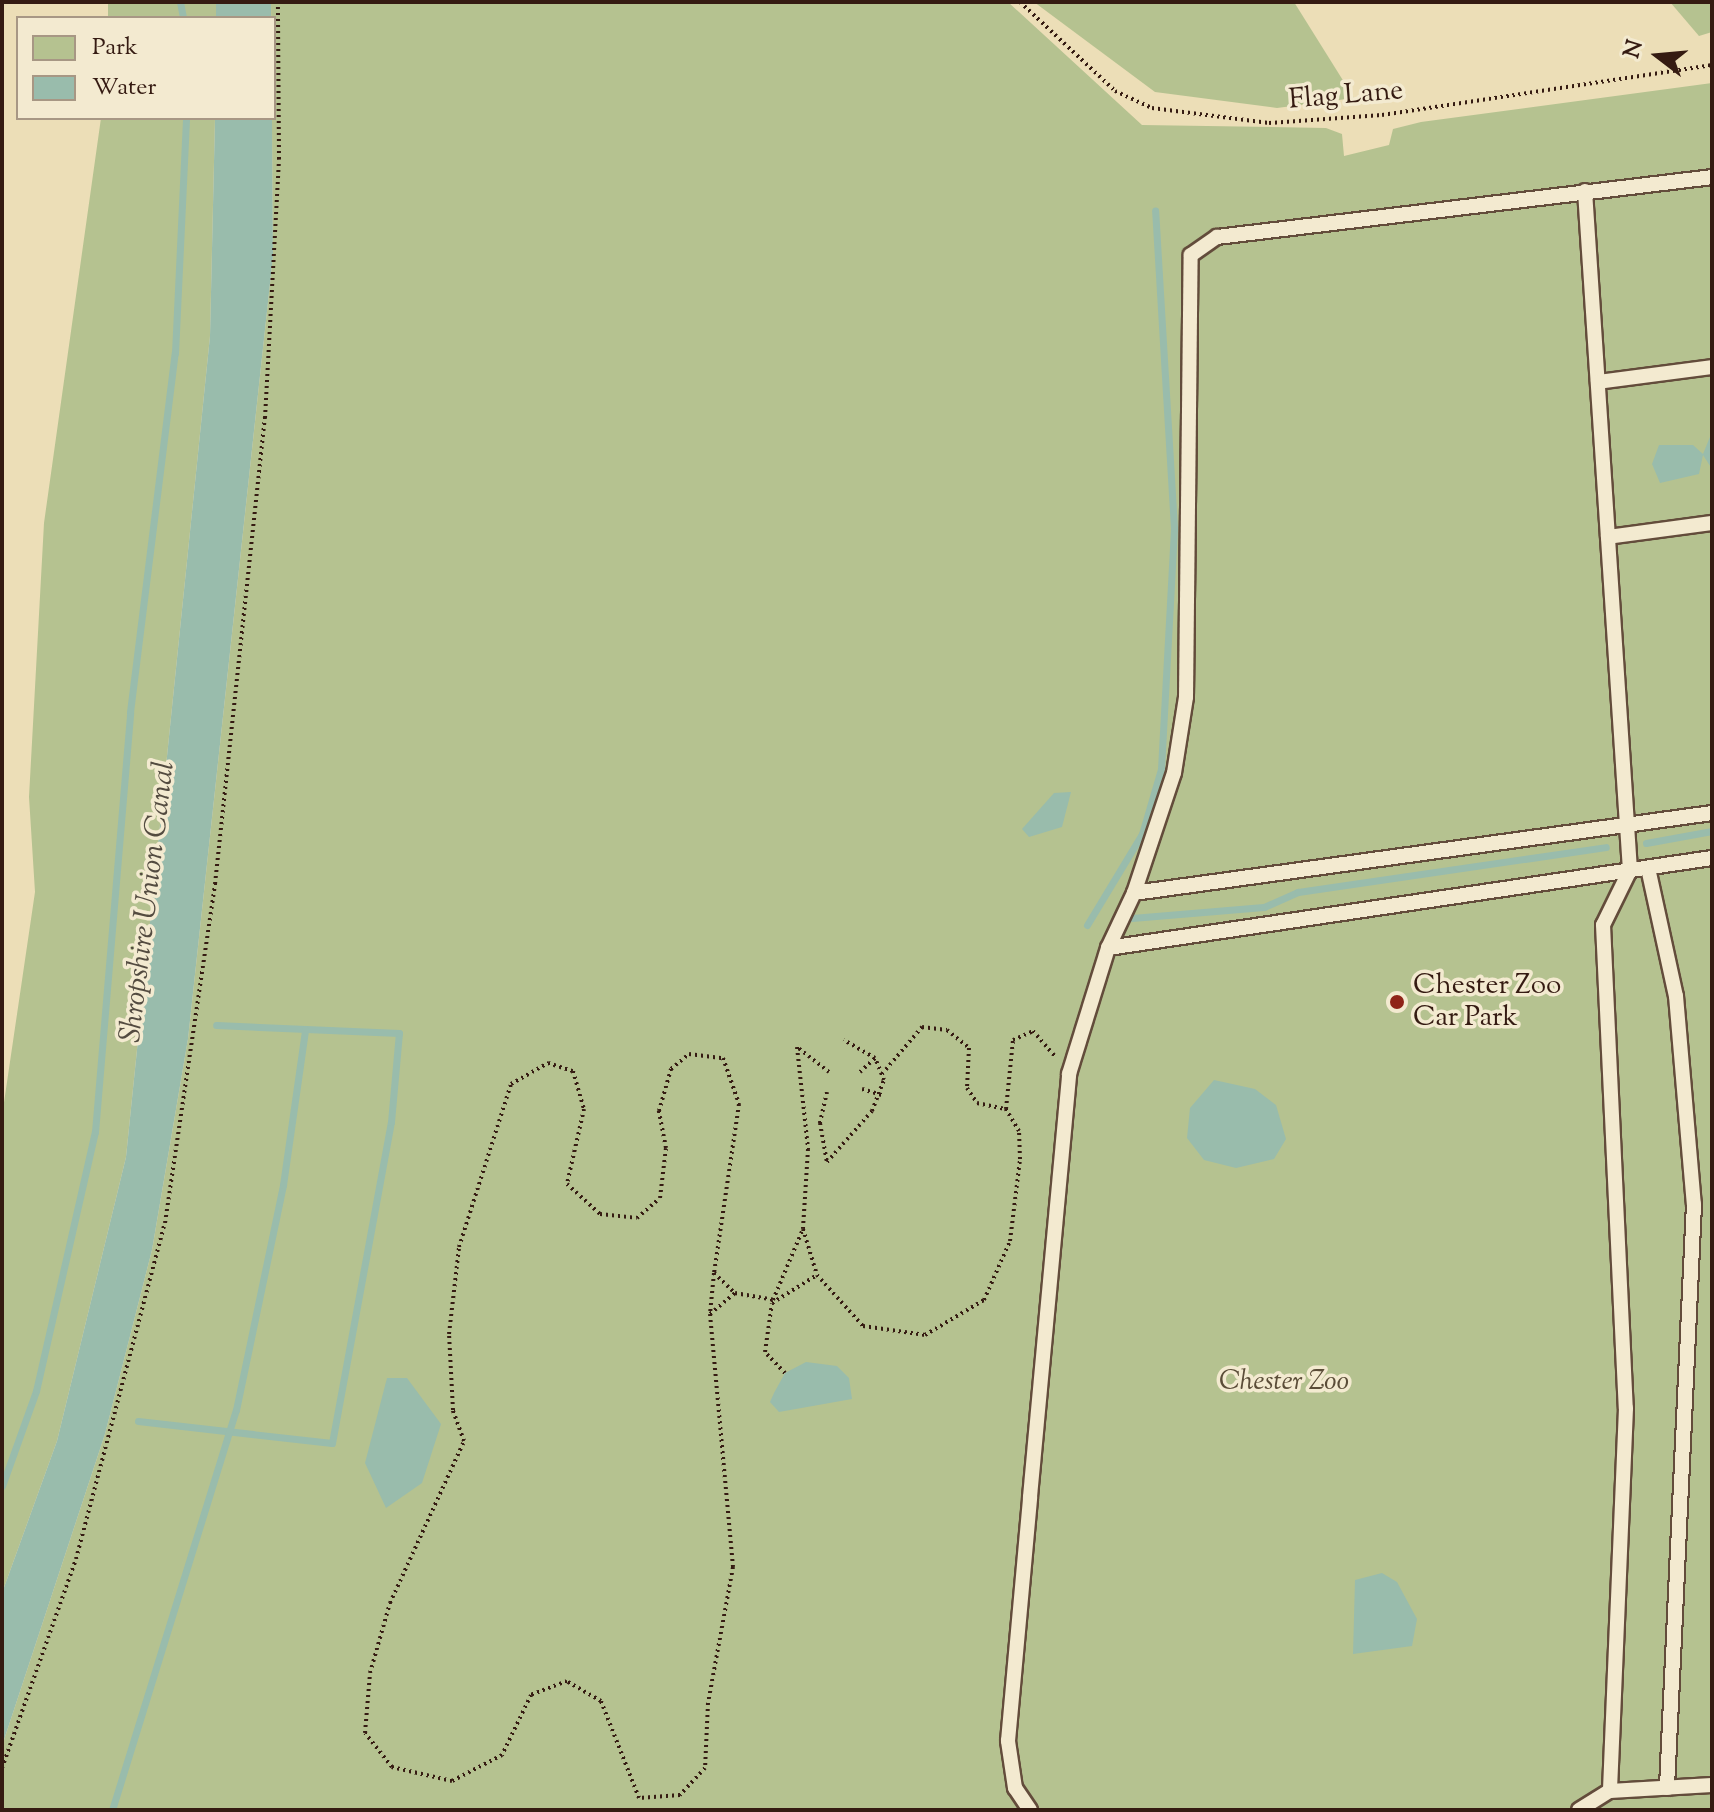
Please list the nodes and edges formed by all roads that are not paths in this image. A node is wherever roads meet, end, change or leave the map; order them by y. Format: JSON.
{"nodes":[{"id":1,"x":1712,"y":177,"type":"edge"},
{"id":2,"x":1585,"y":191,"type":"junction"},
{"id":3,"x":1712,"y":367,"type":"edge"},
{"id":4,"x":1598,"y":382,"type":"junction"},
{"id":5,"x":1712,"y":523,"type":"edge"},
{"id":6,"x":1608,"y":537,"type":"junction"},
{"id":7,"x":1712,"y":813,"type":"edge"},
{"id":8,"x":1626,"y":828,"type":"junction"},
{"id":9,"x":1712,"y":858,"type":"edge"},
{"id":10,"x":1648,"y":868,"type":"junction"},
{"id":11,"x":1630,"y":870,"type":"junction"},
{"id":12,"x":1134,"y":893,"type":"junction"},
{"id":13,"x":1108,"y":948,"type":"junction"},
{"id":14,"x":1712,"y":1785,"type":"edge"},
{"id":15,"x":1667,"y":1788,"type":"junction"},
{"id":16,"x":1610,"y":1791,"type":"junction"},
{"id":17,"x":1030,"y":1810,"type":"edge"},
{"id":18,"x":1579,"y":1810,"type":"edge"}],
"edges":[{"from":1,"to":2,"type":"lane"},
{"from":2,"to":4,"type":"lane"},
{"from":2,"to":12,"type":"lane"},
{"from":3,"to":4,"type":"lane"},
{"from":4,"to":6,"type":"lane"},
{"from":5,"to":6,"type":"lane"},
{"from":6,"to":8,"type":"lane"},
{"from":7,"to":8,"type":"lane"},
{"from":8,"to":11,"type":"lane"},
{"from":8,"to":12,"type":"lane"},
{"from":9,"to":10,"type":"lane"},
{"from":10,"to":11,"type":"lane"},
{"from":10,"to":15,"type":"lane"},
{"from":11,"to":13,"type":"lane"},
{"from":11,"to":16,"type":"lane"},
{"from":12,"to":13,"type":"lane"},
{"from":13,"to":17,"type":"lane"},
{"from":14,"to":15,"type":"lane"},
{"from":15,"to":16,"type":"lane"},
{"from":16,"to":18,"type":"lane"}]}
